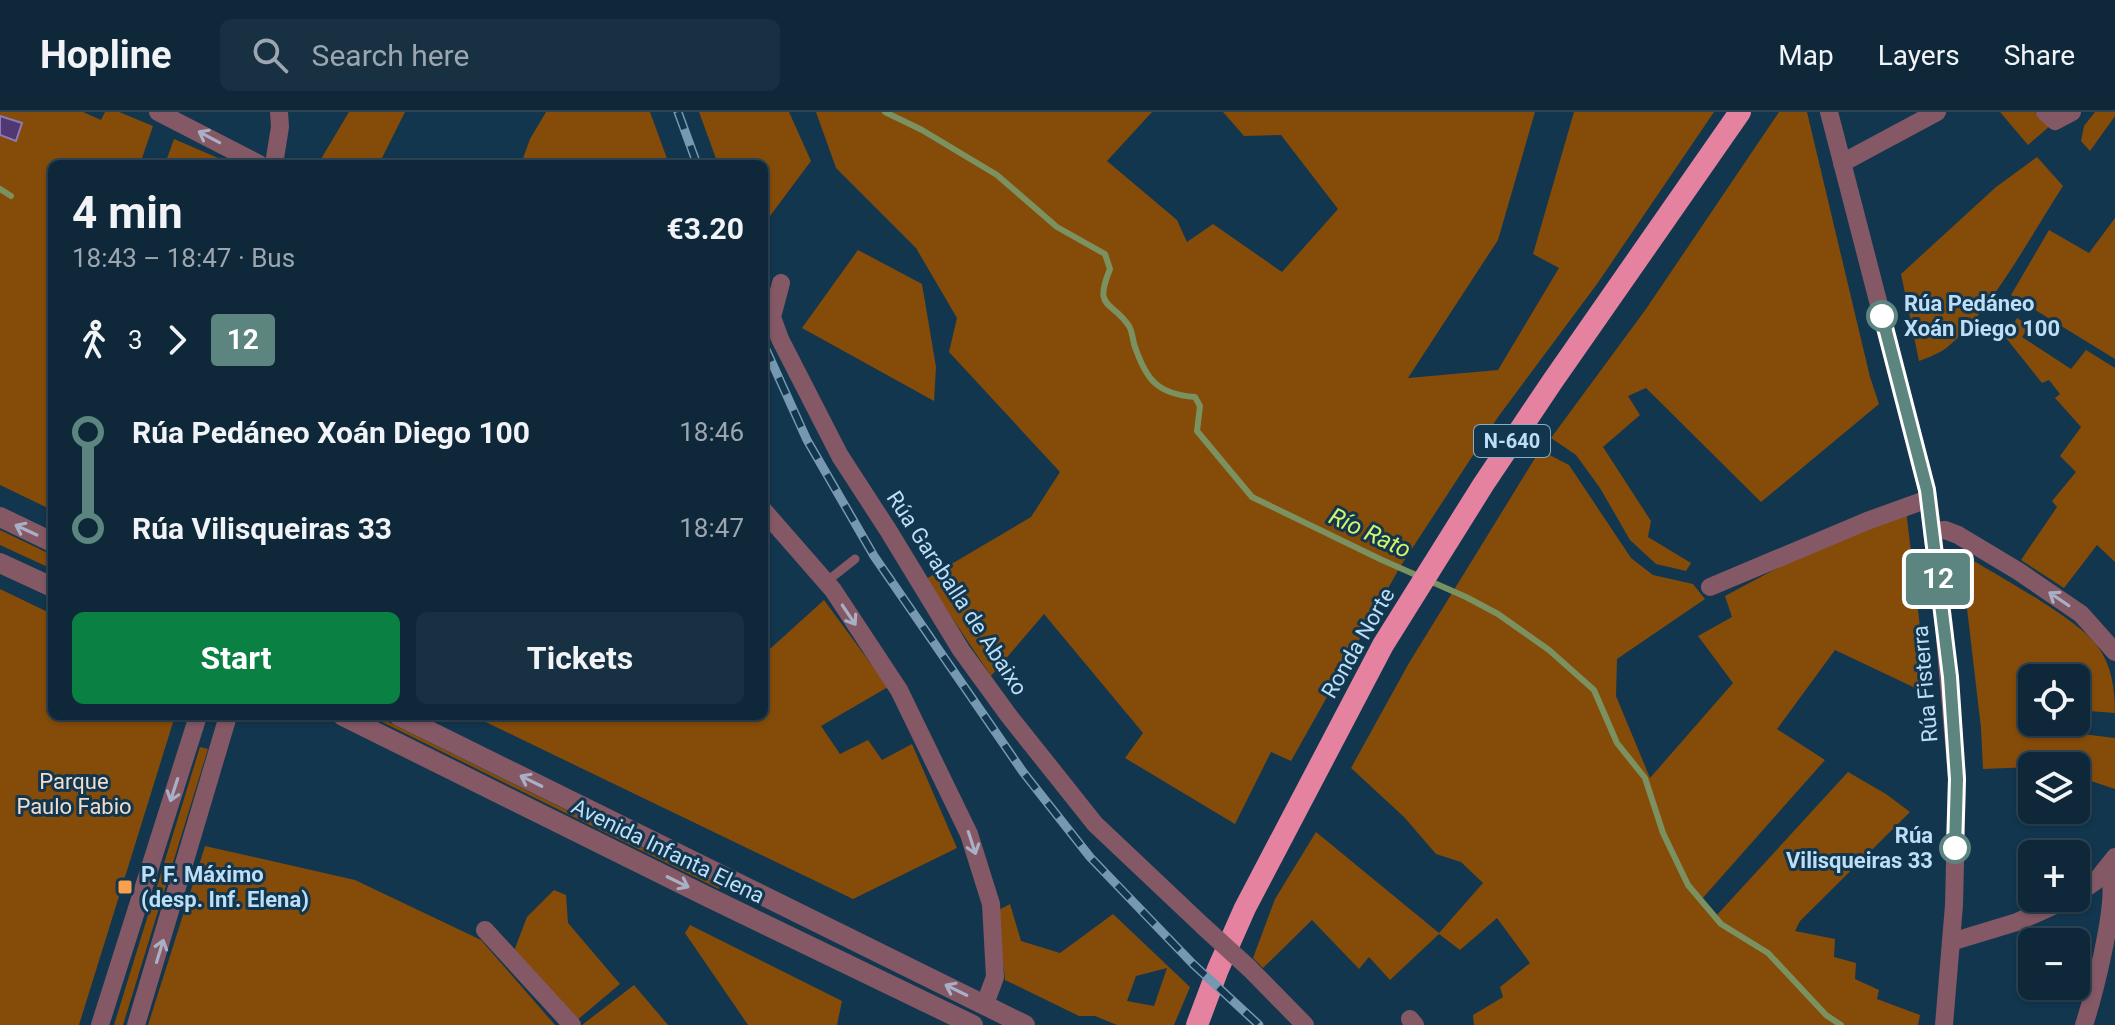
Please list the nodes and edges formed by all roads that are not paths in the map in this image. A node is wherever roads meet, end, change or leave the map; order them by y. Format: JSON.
{"nodes":[{"id":1,"x":158,"y":112,"type":"edge"},
{"id":2,"x":279,"y":112,"type":"edge"},
{"id":3,"x":1740,"y":112,"type":"edge"},
{"id":4,"x":1829,"y":112,"type":"edge"},
{"id":5,"x":1937,"y":112,"type":"edge"},
{"id":6,"x":2045,"y":112,"type":"edge"},
{"id":7,"x":2072,"y":112,"type":"edge"},
{"id":8,"x":251,"y":160,"type":"edge"},
{"id":9,"x":275,"y":160,"type":"edge"},
{"id":10,"x":1842,"y":163,"type":"junction"},
{"id":11,"x":781,"y":283,"type":"dead end"},
{"id":12,"x":1928,"y":499,"type":"junction"},
{"id":13,"x":768,"y":516,"type":"edge"},
{"id":14,"x":0,"y":517,"type":"edge"},
{"id":15,"x":1932,"y":531,"type":"junction"},
{"id":16,"x":48,"y":540,"type":"edge"},
{"id":17,"x":855,"y":559,"type":"dead end"},
{"id":18,"x":0,"y":563,"type":"edge"},
{"id":19,"x":826,"y":582,"type":"junction"},
{"id":20,"x":48,"y":585,"type":"edge"},
{"id":21,"x":1710,"y":587,"type":"dead end"},
{"id":22,"x":2115,"y":652,"type":"edge"},
{"id":23,"x":197,"y":720,"type":"edge"},
{"id":24,"x":227,"y":720,"type":"edge"},
{"id":25,"x":351,"y":720,"type":"edge"},
{"id":26,"x":407,"y":720,"type":"edge"},
{"id":27,"x":2110,"y":864,"type":"edge"},
{"id":28,"x":2090,"y":885,"type":"edge"},
{"id":29,"x":2039,"y":912,"type":"edge"},
{"id":30,"x":485,"y":930,"type":"dead end"},
{"id":31,"x":1951,"y":942,"type":"junction"},
{"id":32,"x":985,"y":1004,"type":"junction"},
{"id":33,"x":100,"y":1025,"type":"edge"},
{"id":34,"x":136,"y":1025,"type":"edge"},
{"id":35,"x":572,"y":1025,"type":"edge"},
{"id":36,"x":973,"y":1025,"type":"edge"},
{"id":37,"x":1025,"y":1025,"type":"edge"},
{"id":38,"x":1197,"y":1025,"type":"edge"},
{"id":39,"x":1305,"y":1025,"type":"edge"},
{"id":40,"x":1944,"y":1025,"type":"edge"},
{"id":41,"x":2084,"y":1025,"type":"edge"}],
"edges":[{"from":8,"to":1,"type":"street","one_way":true},
{"from":2,"to":9,"type":"street"},
{"from":3,"to":38,"type":"highway","name":"Ronda Norte","number":"N-640"},
{"from":4,"to":10,"type":"street","name":"Rúa Fisterra"},
{"from":5,"to":10,"type":"street"},
{"from":6,"to":7,"type":"street"},
{"from":10,"to":12,"type":"street","name":"Rúa Fisterra"},
{"from":11,"to":39,"type":"street","name":"Rúa Garaballa de Abaixo","bridge":true},
{"from":12,"to":15,"type":"street","name":"Rúa Fisterra"},
{"from":12,"to":21,"type":"street"},
{"from":13,"to":19,"type":"street"},
{"from":16,"to":14,"type":"street","one_way":true},
{"from":22,"to":15,"type":"street","one_way":true},
{"from":15,"to":31,"type":"street","name":"Rúa Fisterra"},
{"from":17,"to":19,"type":"lane"},
{"from":18,"to":20,"type":"street"},
{"from":19,"to":32,"type":"street","one_way":true},
{"from":23,"to":33,"type":"street","one_way":true},
{"from":34,"to":24,"type":"street","one_way":true},
{"from":25,"to":36,"type":"street","name":"Avenida Infanta Elena","one_way":true},
{"from":32,"to":26,"type":"street","name":"Avenida Infanta Elena","one_way":true},
{"from":27,"to":28,"type":"street"},
{"from":27,"to":41,"type":"street"},
{"from":29,"to":31,"type":"street"},
{"from":30,"to":35,"type":"street"},
{"from":31,"to":40,"type":"street","name":"Rúa Fisterra"},
{"from":32,"to":37,"type":"street","name":"Avenida Infanta Elena"}]}
